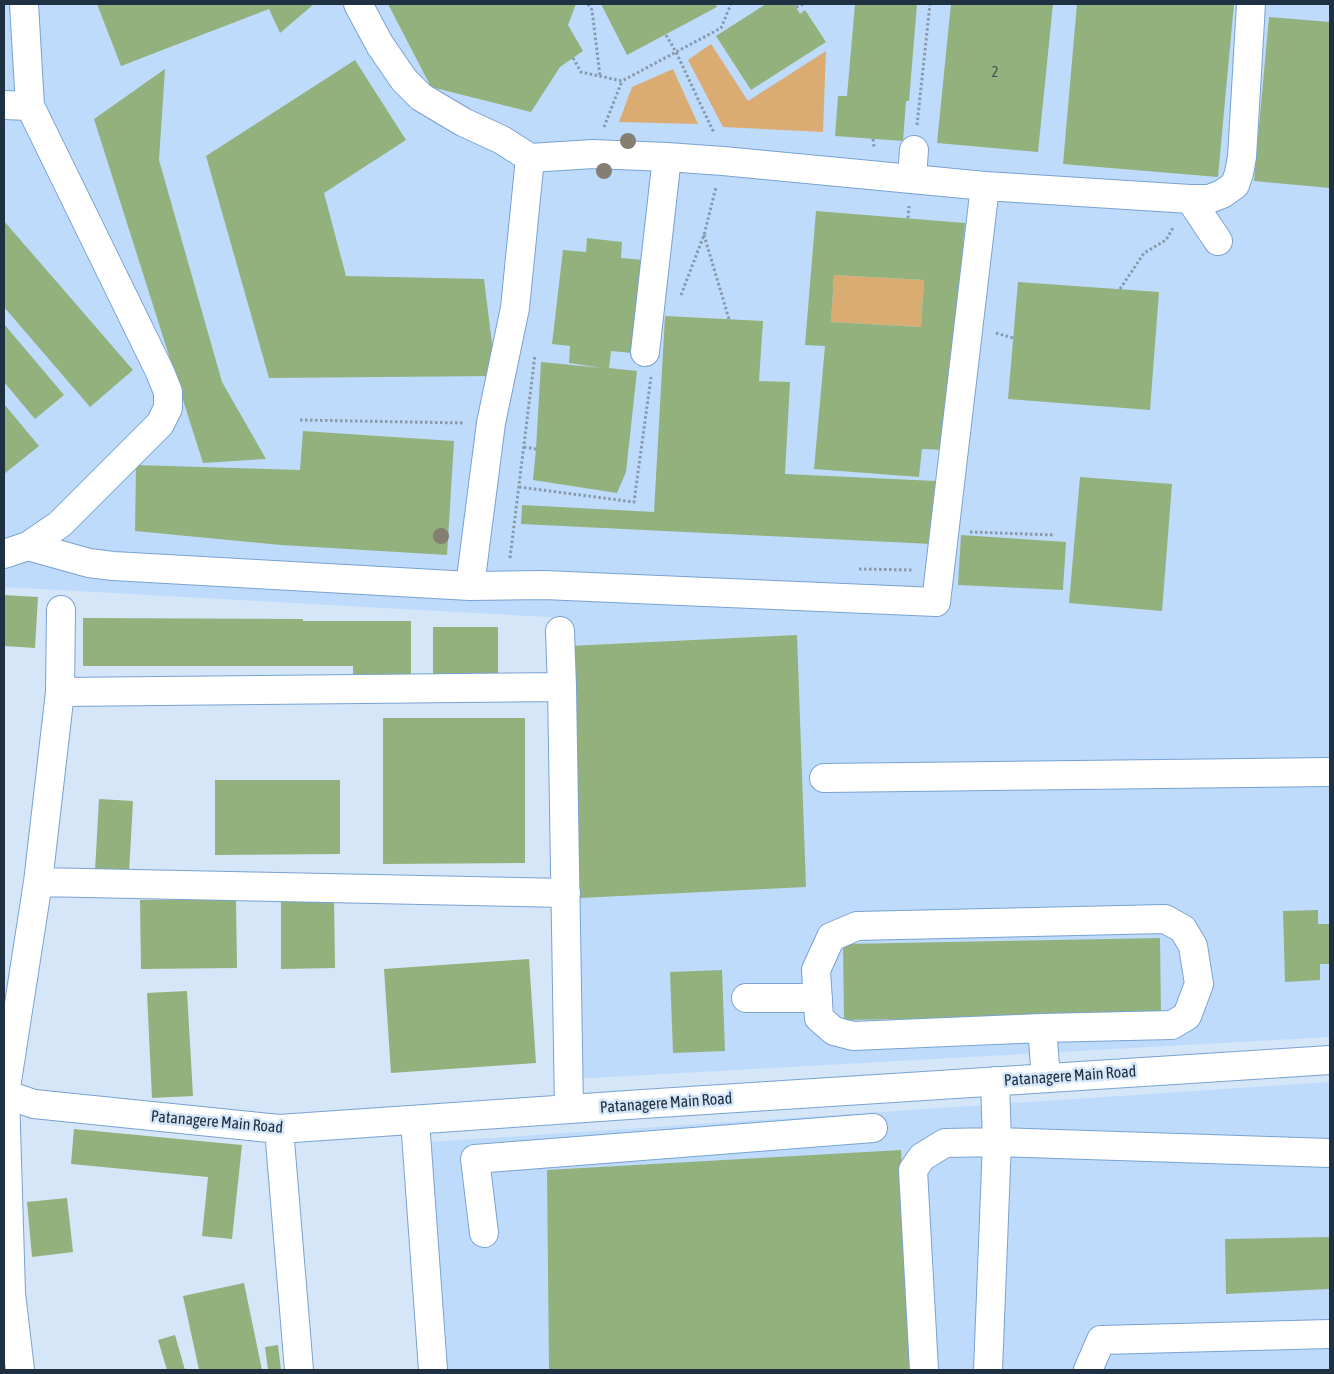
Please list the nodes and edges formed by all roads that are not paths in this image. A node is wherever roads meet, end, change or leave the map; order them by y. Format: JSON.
{"nodes":[{"id":1,"x":24,"y":4,"type":"edge"},
{"id":2,"x":358,"y":4,"type":"edge"},
{"id":3,"x":1251,"y":4,"type":"edge"},
{"id":4,"x":4,"y":105,"type":"edge"},
{"id":5,"x":30,"y":106,"type":"junction"},
{"id":6,"x":914,"y":150,"type":"road end"},
{"id":7,"x":666,"y":157,"type":"junction"},
{"id":8,"x":530,"y":158,"type":"junction"},
{"id":9,"x":912,"y":178,"type":"junction"},
{"id":10,"x":985,"y":186,"type":"junction"},
{"id":11,"x":1190,"y":200,"type":"junction"},
{"id":12,"x":1218,"y":241,"type":"dead end"},
{"id":13,"x":648,"y":363,"type":"road end"},
{"id":14,"x":16,"y":550,"type":"edge"},
{"id":15,"x":470,"y":586,"type":"junction"},
{"id":16,"x":61,"y":610,"type":"dead end"},
{"id":17,"x":560,"y":631,"type":"dead end"},
{"id":18,"x":562,"y":687,"type":"junction"},
{"id":19,"x":60,"y":692,"type":"junction"},
{"id":20,"x":1330,"y":772,"type":"edge"},
{"id":21,"x":824,"y":778,"type":"dead end"},
{"id":22,"x":38,"y":882,"type":"junction"},
{"id":23,"x":566,"y":894,"type":"junction"},
{"id":24,"x":746,"y":998,"type":"dead end"},
{"id":25,"x":818,"y":998,"type":"junction"},
{"id":26,"x":1042,"y":1028,"type":"junction"},
{"id":27,"x":1330,"y":1060,"type":"edge"},
{"id":28,"x":1046,"y":1078,"type":"junction"},
{"id":29,"x":995,"y":1081,"type":"junction"},
{"id":30,"x":4,"y":1094,"type":"edge"},
{"id":31,"x":569,"y":1109,"type":"junction"},
{"id":32,"x":474,"y":1116,"type":"junction"},
{"id":33,"x":415,"y":1120,"type":"junction"},
{"id":34,"x":873,"y":1128,"type":"dead end"},
{"id":35,"x":279,"y":1130,"type":"junction"},
{"id":36,"x":997,"y":1142,"type":"junction"},
{"id":37,"x":1330,"y":1153,"type":"edge"},
{"id":38,"x":475,"y":1159,"type":"junction"},
{"id":39,"x":484,"y":1233,"type":"dead end"},
{"id":40,"x":1330,"y":1334,"type":"edge"},
{"id":41,"x":20,"y":1370,"type":"edge"},
{"id":42,"x":299,"y":1370,"type":"edge"},
{"id":43,"x":433,"y":1370,"type":"edge"},
{"id":44,"x":924,"y":1370,"type":"edge"},
{"id":45,"x":988,"y":1370,"type":"edge"},
{"id":46,"x":1088,"y":1370,"type":"edge"}],
"edges":[{"from":1,"to":5,"type":"street"},
{"from":2,"to":8,"type":"street"},
{"from":3,"to":11,"type":"street"},
{"from":4,"to":5,"type":"street"},
{"from":5,"to":14,"type":"street"},
{"from":6,"to":9,"type":"street"},
{"from":7,"to":8,"type":"street"},
{"from":7,"to":9,"type":"street"},
{"from":7,"to":13,"type":"street"},
{"from":8,"to":15,"type":"street"},
{"from":9,"to":10,"type":"street"},
{"from":10,"to":11,"type":"street"},
{"from":10,"to":15,"type":"street"},
{"from":11,"to":12,"type":"street"},
{"from":14,"to":15,"type":"street"},
{"from":16,"to":19,"type":"street"},
{"from":17,"to":18,"type":"street"},
{"from":18,"to":19,"type":"street"},
{"from":18,"to":23,"type":"street"},
{"from":19,"to":22,"type":"street"},
{"from":20,"to":21,"type":"street"},
{"from":22,"to":23,"type":"street"},
{"from":22,"to":30,"type":"street"},
{"from":23,"to":31,"type":"street"},
{"from":24,"to":25,"type":"street"},
{"from":25,"to":26,"type":"street"},
{"from":25,"to":26,"type":"street"},
{"from":26,"to":28,"type":"street"},
{"from":27,"to":28,"type":"street","name":"Patanagere Main Road"},
{"from":28,"to":29,"type":"street","name":"Patanagere Main Road"},
{"from":29,"to":31,"type":"street","name":"Patanagere Main Road"},
{"from":29,"to":36,"type":"street"},
{"from":30,"to":35,"type":"street","name":"Patanagere Main Road"},
{"from":30,"to":41,"type":"street"},
{"from":31,"to":32,"type":"street","name":"Patanagere Main Road"},
{"from":32,"to":33,"type":"street","name":"Patanagere Main Road"},
{"from":32,"to":38,"type":"street"},
{"from":33,"to":35,"type":"street","name":"Patanagere Main Road"},
{"from":33,"to":43,"type":"street"},
{"from":34,"to":38,"type":"street"},
{"from":35,"to":42,"type":"street"},
{"from":36,"to":37,"type":"street"},
{"from":36,"to":44,"type":"street"},
{"from":36,"to":45,"type":"street"},
{"from":38,"to":39,"type":"street"},
{"from":40,"to":46,"type":"street"}]}
